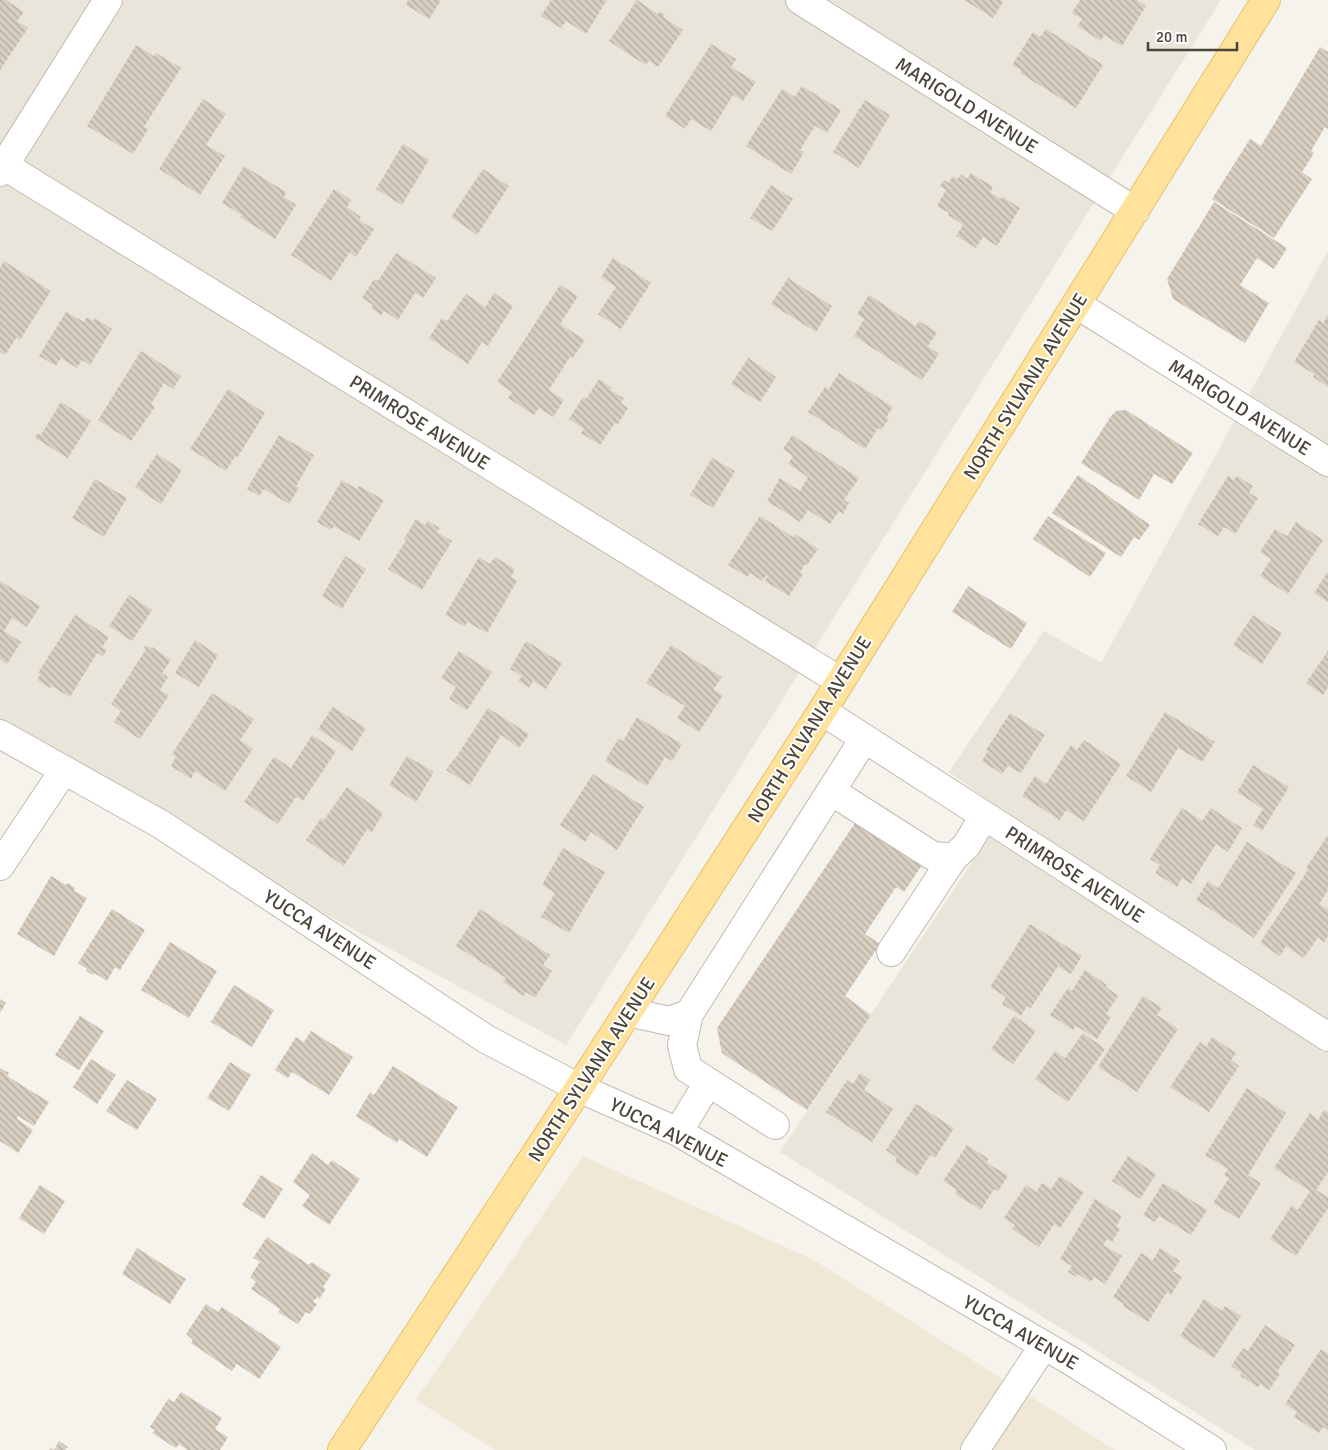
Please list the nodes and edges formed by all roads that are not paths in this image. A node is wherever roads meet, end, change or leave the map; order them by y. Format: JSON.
{"nodes":[{"id":1,"x":108,"y":0,"type":"edge"},
{"id":2,"x":800,"y":0,"type":"edge"},
{"id":3,"x":1266,"y":0,"type":"edge"},
{"id":4,"x":1,"y":167,"type":"edge"},
{"id":5,"x":1135,"y":210,"type":"junction"},
{"id":6,"x":1076,"y":304,"type":"junction"},
{"id":7,"x":1328,"y":462,"type":"edge"},
{"id":8,"x":840,"y":681,"type":"junction"},
{"id":9,"x":822,"y":711,"type":"junction"},
{"id":10,"x":0,"y":734,"type":"edge"},
{"id":11,"x":864,"y":739,"type":"junction"},
{"id":12,"x":64,"y":770,"type":"junction"},
{"id":13,"x":832,"y":791,"type":"junction"},
{"id":14,"x":984,"y":816,"type":"junction"},
{"id":15,"x":953,"y":858,"type":"junction"},
{"id":16,"x":0,"y":866,"type":"edge"},
{"id":17,"x":891,"y":952,"type":"dead end"},
{"id":18,"x":628,"y":1012,"type":"junction"},
{"id":19,"x":689,"y":1014,"type":"junction"},
{"id":20,"x":1328,"y":1037,"type":"edge"},
{"id":21,"x":708,"y":1083,"type":"junction"},
{"id":22,"x":579,"y":1088,"type":"junction"},
{"id":23,"x":775,"y":1125,"type":"dead end"},
{"id":24,"x":678,"y":1132,"type":"junction"},
{"id":25,"x":1044,"y":1345,"type":"junction"},
{"id":26,"x":342,"y":1450,"type":"edge"},
{"id":27,"x":975,"y":1450,"type":"edge"},
{"id":28,"x":1212,"y":1450,"type":"edge"}],
"edges":[{"from":1,"to":4,"type":"street"},
{"from":2,"to":5,"type":"street","name":"MARIGOLD AVENUE"},
{"from":3,"to":5,"type":"main road","name":"NORTH SYLVANIA AVENUE"},
{"from":4,"to":8,"type":"street","name":"PRIMROSE AVENUE"},
{"from":5,"to":6,"type":"main road","name":"NORTH SYLVANIA AVENUE"},
{"from":6,"to":7,"type":"street","name":"MARIGOLD AVENUE"},
{"from":6,"to":8,"type":"main road","name":"NORTH SYLVANIA AVENUE"},
{"from":8,"to":9,"type":"main road","name":"NORTH SYLVANIA AVENUE"},
{"from":9,"to":11,"type":"street","name":"PRIMROSE AVENUE"},
{"from":9,"to":18,"type":"main road","name":"NORTH SYLVANIA AVENUE"},
{"from":10,"to":12,"type":"street","name":"YUCCA AVENUE"},
{"from":11,"to":13,"type":"street"},
{"from":11,"to":14,"type":"street","name":"PRIMROSE AVENUE"},
{"from":12,"to":16,"type":"street"},
{"from":12,"to":22,"type":"street","name":"YUCCA AVENUE"},
{"from":13,"to":15,"type":"street"},
{"from":13,"to":19,"type":"street"},
{"from":14,"to":15,"type":"street"},
{"from":14,"to":20,"type":"street","name":"PRIMROSE AVENUE"},
{"from":15,"to":17,"type":"street"},
{"from":18,"to":19,"type":"street"},
{"from":18,"to":22,"type":"main road","name":"NORTH SYLVANIA AVENUE"},
{"from":19,"to":21,"type":"street"},
{"from":21,"to":23,"type":"street"},
{"from":21,"to":24,"type":"street"},
{"from":22,"to":24,"type":"street","name":"YUCCA AVENUE"},
{"from":22,"to":26,"type":"main road","name":"NORTH SYLVANIA AVENUE"},
{"from":24,"to":25,"type":"street","name":"YUCCA AVENUE"},
{"from":25,"to":27,"type":"street"},
{"from":25,"to":28,"type":"street","name":"YUCCA AVENUE"}]}
